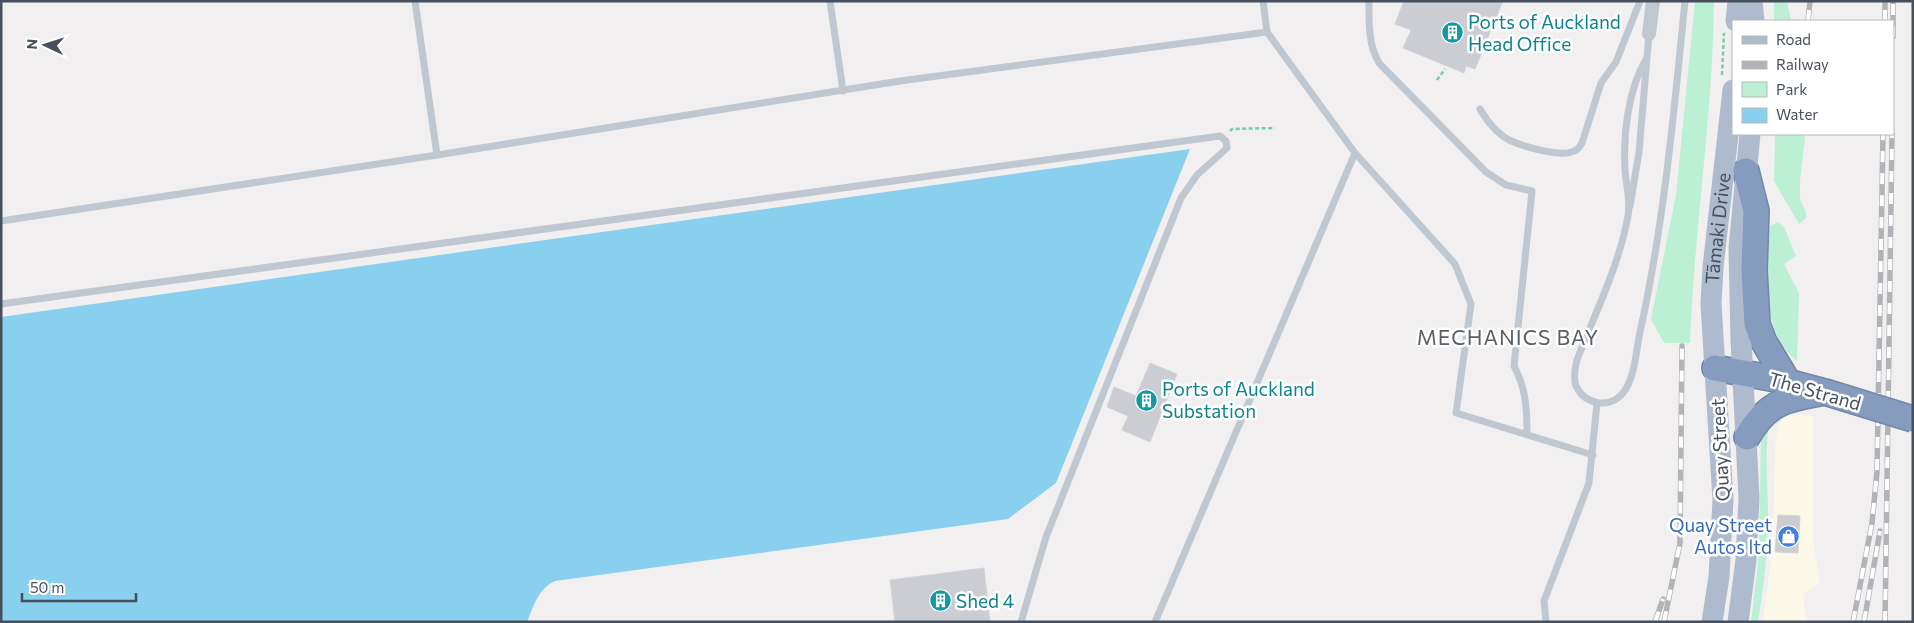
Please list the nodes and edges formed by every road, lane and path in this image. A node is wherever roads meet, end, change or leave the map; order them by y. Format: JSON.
{"nodes":[{"id":1,"x":415,"y":1,"type":"edge"},
{"id":2,"x":830,"y":1,"type":"edge"},
{"id":3,"x":1263,"y":1,"type":"edge"},
{"id":4,"x":1369,"y":1,"type":"edge"},
{"id":5,"x":1640,"y":1,"type":"edge"},
{"id":6,"x":1653,"y":1,"type":"edge"},
{"id":7,"x":1685,"y":1,"type":"edge"},
{"id":8,"x":1738,"y":1,"type":"edge"},
{"id":9,"x":1752,"y":1,"type":"edge"},
{"id":10,"x":1736,"y":20,"type":"edge"},
{"id":11,"x":1754,"y":20,"type":"edge"},
{"id":12,"x":1267,"y":32,"type":"junction"},
{"id":13,"x":1649,"y":34,"type":"joint"},
{"id":14,"x":1646,"y":59,"type":"junction"},
{"id":15,"x":1445,"y":69,"type":"dead end"},
{"id":16,"x":1437,"y":80,"type":"dead end"},
{"id":17,"x":843,"y":91,"type":"junction"},
{"id":18,"x":1732,"y":99,"type":"edge"},
{"id":19,"x":1480,"y":109,"type":"dead end"},
{"id":20,"x":1275,"y":128,"type":"dead end"},
{"id":21,"x":1750,"y":135,"type":"edge"},
{"id":22,"x":1223,"y":138,"type":"junction"},
{"id":23,"x":1355,"y":153,"type":"junction"},
{"id":24,"x":437,"y":155,"type":"junction"},
{"id":25,"x":1746,"y":171,"type":"junction"},
{"id":26,"x":1628,"y":214,"type":"junction"},
{"id":27,"x":1,"y":221,"type":"edge"},
{"id":28,"x":1,"y":304,"type":"edge"},
{"id":29,"x":1716,"y":368,"type":"junction"},
{"id":30,"x":1742,"y":372,"type":"junction"},
{"id":31,"x":1792,"y":388,"type":"junction"},
{"id":32,"x":1597,"y":403,"type":"junction"},
{"id":33,"x":1913,"y":419,"type":"edge"},
{"id":34,"x":1527,"y":434,"type":"junction"},
{"id":35,"x":1747,"y":437,"type":"junction"},
{"id":36,"x":1593,"y":456,"type":"junction"},
{"id":37,"x":1021,"y":622,"type":"edge"},
{"id":38,"x":1154,"y":622,"type":"edge"},
{"id":39,"x":1546,"y":622,"type":"edge"},
{"id":40,"x":1712,"y":622,"type":"edge"},
{"id":41,"x":1738,"y":622,"type":"edge"}],
"edges":[{"from":1,"to":24,"type":"lane"},
{"from":2,"to":17,"type":"lane"},
{"from":3,"to":12,"type":"lane"},
{"from":4,"to":34,"type":"lane"},
{"from":5,"to":19,"type":"lane"},
{"from":6,"to":13,"type":"street"},
{"from":7,"to":32,"type":"lane"},
{"from":8,"to":10,"type":"main road"},
{"from":9,"to":11,"type":"main road"},
{"from":12,"to":17,"type":"lane"},
{"from":12,"to":23,"type":"lane"},
{"from":13,"to":14,"type":"lane"},
{"from":14,"to":26,"type":"lane"},
{"from":14,"to":26,"type":"lane"},
{"from":15,"to":16,"type":"path"},
{"from":17,"to":24,"type":"lane"},
{"from":18,"to":29,"type":"main road","name":"Tāmaki Drive"},
{"from":20,"to":22,"type":"path"},
{"from":21,"to":25,"type":"main road","name":"Tāmaki Drive"},
{"from":22,"to":28,"type":"lane"},
{"from":22,"to":37,"type":"lane"},
{"from":23,"to":34,"type":"lane"},
{"from":23,"to":38,"type":"lane"},
{"from":24,"to":27,"type":"lane"},
{"from":25,"to":30,"type":"main road","name":"Tāmaki Drive"},
{"from":25,"to":31,"type":"highway"},
{"from":26,"to":32,"type":"lane"},
{"from":29,"to":30,"type":"highway","name":"The Strand"},
{"from":29,"to":40,"type":"main road","name":"Quay Street"},
{"from":30,"to":31,"type":"highway","name":"The Strand"},
{"from":30,"to":35,"type":"main road","name":"Quay Street"},
{"from":31,"to":33,"type":"highway","name":"The Strand","bridge":true},
{"from":31,"to":35,"type":"highway"},
{"from":32,"to":36,"type":"lane"},
{"from":34,"to":36,"type":"lane"},
{"from":35,"to":41,"type":"main road","name":"Quay Street"},
{"from":36,"to":39,"type":"lane"}]}
